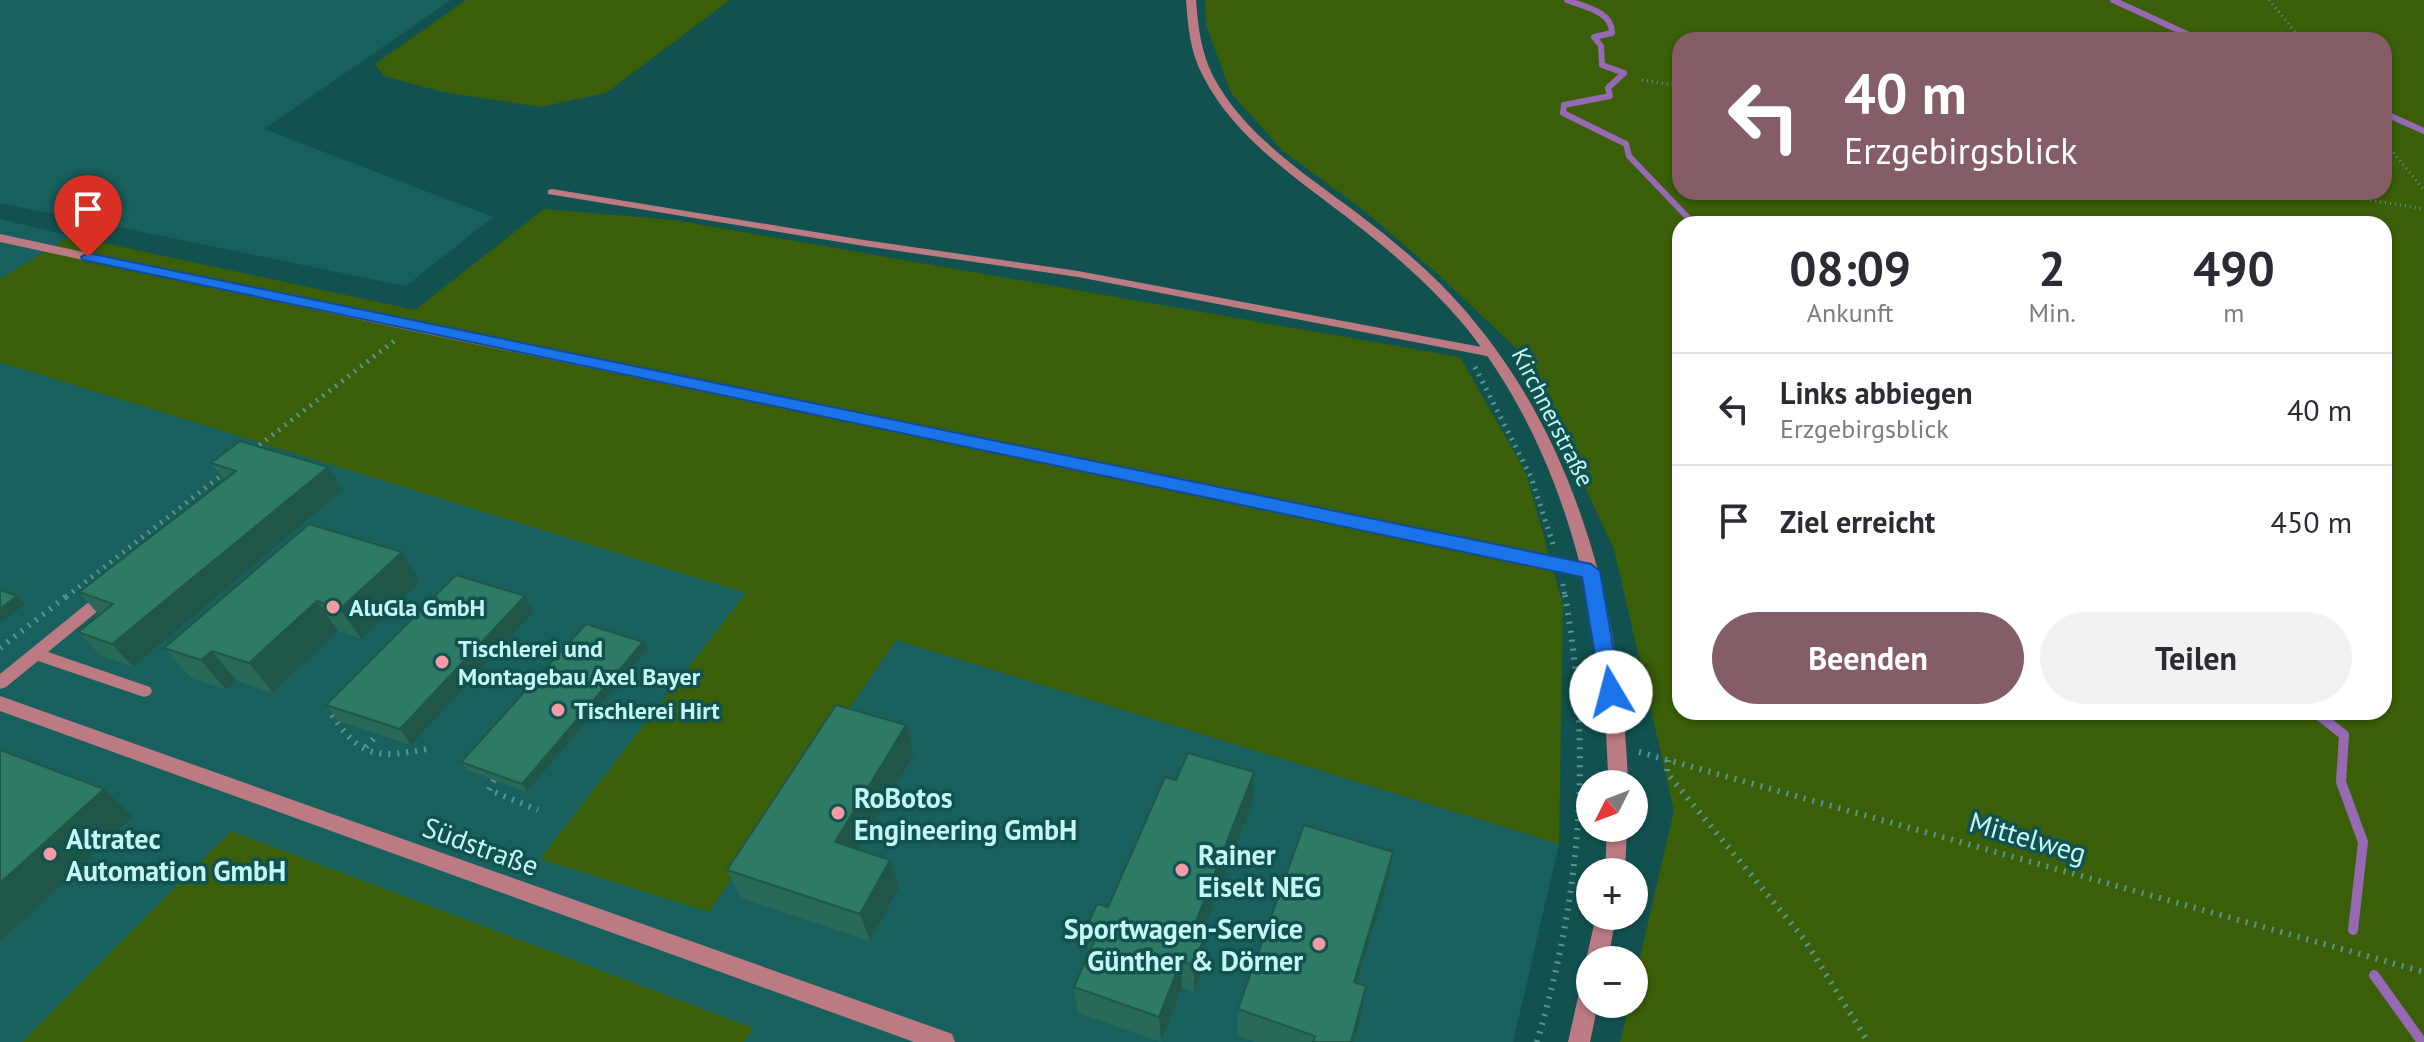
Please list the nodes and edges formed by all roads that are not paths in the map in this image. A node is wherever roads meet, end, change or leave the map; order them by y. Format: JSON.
{"nodes":[{"id":1,"x":1191,"y":0,"type":"edge"},
{"id":2,"x":552,"y":192,"type":"dead end"},
{"id":3,"x":0,"y":238,"type":"edge"},
{"id":4,"x":1492,"y":353,"type":"junction"},
{"id":5,"x":1591,"y":571,"type":"junction"},
{"id":6,"x":115,"y":589,"type":"edge"},
{"id":7,"x":35,"y":654,"type":"junction"},
{"id":8,"x":0,"y":683,"type":"edge"},
{"id":9,"x":144,"y":691,"type":"dead end"},
{"id":10,"x":0,"y":703,"type":"edge"},
{"id":11,"x":1618,"y":770,"type":"edge"},
{"id":12,"x":1584,"y":1018,"type":"edge"},
{"id":13,"x":944,"y":1042,"type":"edge"},
{"id":14,"x":1579,"y":1042,"type":"edge"}],
"edges":[{"from":1,"to":4,"type":"street","name":"Kirchnerstraße"},
{"from":2,"to":4,"type":"lane"},
{"from":3,"to":5,"type":"street"},
{"from":4,"to":5,"type":"street","name":"Kirchnerstraße"},
{"from":5,"to":11,"type":"street","name":"Kirchnerstraße"},
{"from":6,"to":7,"type":"lane"},
{"from":7,"to":8,"type":"lane"},
{"from":7,"to":9,"type":"lane"},
{"from":10,"to":13,"type":"street","name":"Südstraße"},
{"from":12,"to":14,"type":"street"}]}
